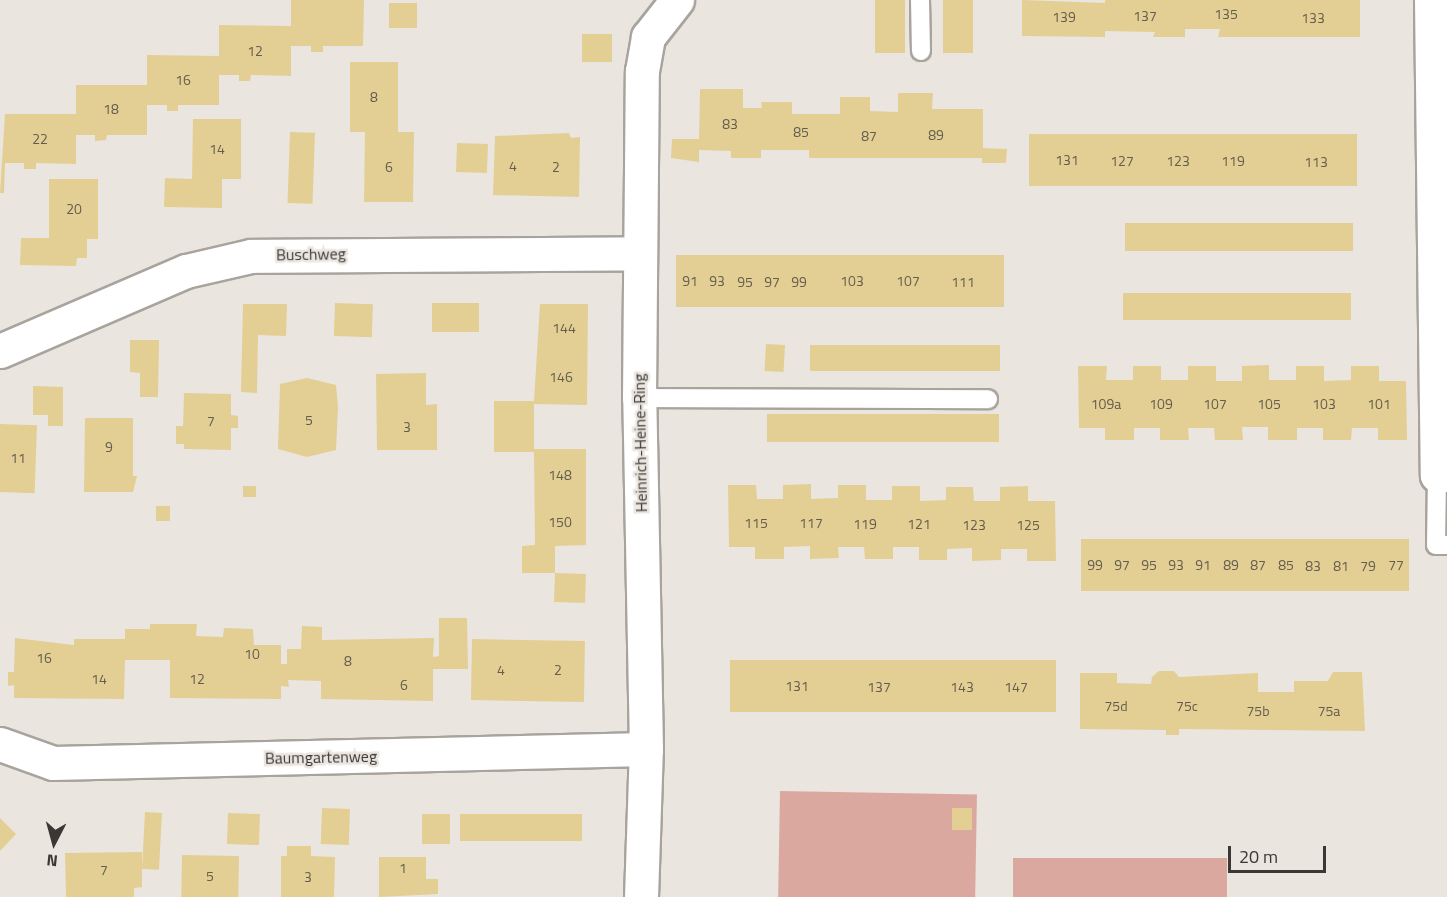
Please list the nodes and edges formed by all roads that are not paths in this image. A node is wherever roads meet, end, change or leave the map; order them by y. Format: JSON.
{"nodes":[{"id":1,"x":677,"y":0,"type":"edge"},
{"id":2,"x":920,"y":0,"type":"edge"},
{"id":3,"x":1431,"y":0,"type":"edge"},
{"id":4,"x":921,"y":51,"type":"dead end"},
{"id":5,"x":1438,"y":69,"type":"edge"},
{"id":6,"x":640,"y":253,"type":"junction"},
{"id":7,"x":0,"y":351,"type":"edge"},
{"id":8,"x":639,"y":398,"type":"junction"},
{"id":9,"x":988,"y":399,"type":"dead end"},
{"id":10,"x":1442,"y":475,"type":"edge"},
{"id":11,"x":1447,"y":545,"type":"edge"},
{"id":12,"x":0,"y":744,"type":"edge"},
{"id":13,"x":646,"y":749,"type":"junction"},
{"id":14,"x":641,"y":897,"type":"edge"}],
"edges":[{"from":1,"to":6,"type":"street","name":"Heinrich-Heine-Ring"},
{"from":2,"to":4,"type":"lane"},
{"from":3,"to":5,"type":"street"},
{"from":5,"to":10,"type":"street"},
{"from":6,"to":7,"type":"street","name":"Buschweg"},
{"from":6,"to":8,"type":"street","name":"Heinrich-Heine-Ring"},
{"from":8,"to":9,"type":"lane"},
{"from":8,"to":13,"type":"street","name":"Heinrich-Heine-Ring"},
{"from":10,"to":11,"type":"lane"},
{"from":12,"to":13,"type":"street","name":"Baumgartenweg"},
{"from":13,"to":14,"type":"street","name":"Heinrich-Heine-Ring"}]}
